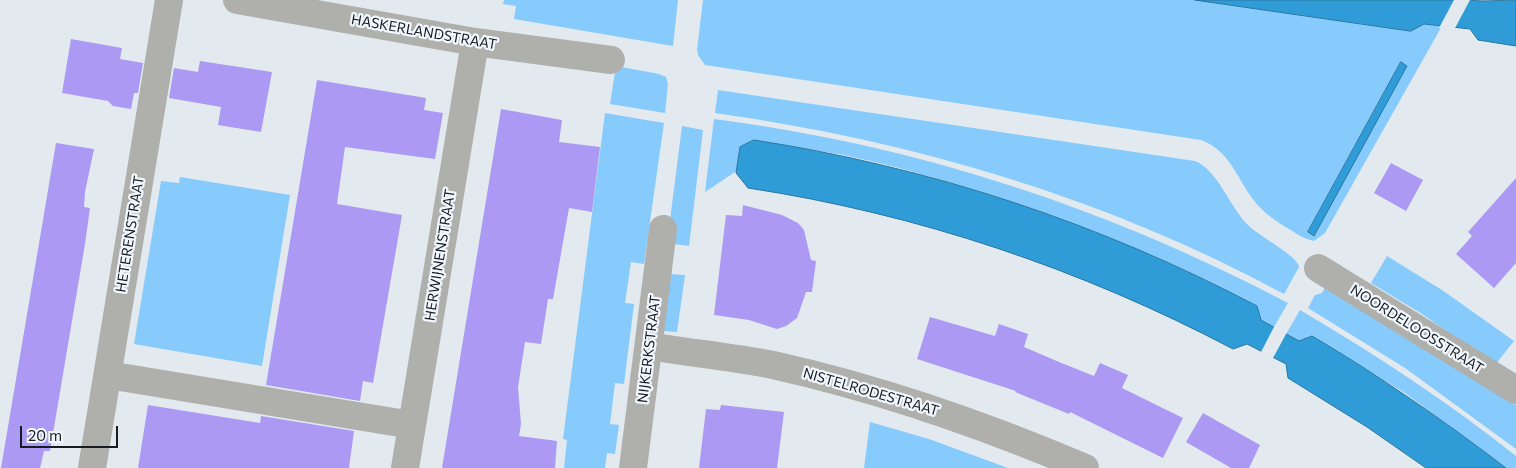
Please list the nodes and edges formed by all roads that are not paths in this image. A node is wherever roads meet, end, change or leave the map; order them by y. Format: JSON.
{"nodes":[{"id":1,"x":169,"y":0,"type":"edge"},
{"id":2,"x":237,"y":0,"type":"edge"},
{"id":3,"x":475,"y":42,"type":"junction"},
{"id":4,"x":610,"y":60,"type":"dead end"},
{"id":5,"x":664,"y":229,"type":"dead end"},
{"id":6,"x":1318,"y":268,"type":"dead end"},
{"id":7,"x":649,"y":346,"type":"junction"},
{"id":8,"x":108,"y":375,"type":"junction"},
{"id":9,"x":1515,"y":388,"type":"edge"},
{"id":10,"x":412,"y":426,"type":"junction"},
{"id":11,"x":92,"y":468,"type":"edge"},
{"id":12,"x":405,"y":468,"type":"edge"},
{"id":13,"x":633,"y":468,"type":"edge"},
{"id":14,"x":1085,"y":468,"type":"edge"}],
"edges":[{"from":1,"to":8,"type":"street","name":"HETERENSTRAAT"},
{"from":2,"to":3,"type":"street","name":"HASKERLANDSTRAAT"},
{"from":3,"to":4,"type":"street","name":"HASKERLANDSTRAAT"},
{"from":3,"to":10,"type":"street","name":"HERWIJNENSTRAAT"},
{"from":5,"to":7,"type":"street","name":"NIJKERKSTRAAT"},
{"from":6,"to":9,"type":"street","name":"NOORDELOOSSTRAAT"},
{"from":7,"to":13,"type":"street","name":"NIJKERKSTRAAT"},
{"from":7,"to":14,"type":"street","name":"NISTELRODESTRAAT"},
{"from":8,"to":10,"type":"street"},
{"from":8,"to":11,"type":"street","name":"HETERENSTRAAT"},
{"from":10,"to":12,"type":"street","name":"HERWIJNENSTRAAT"}]}
